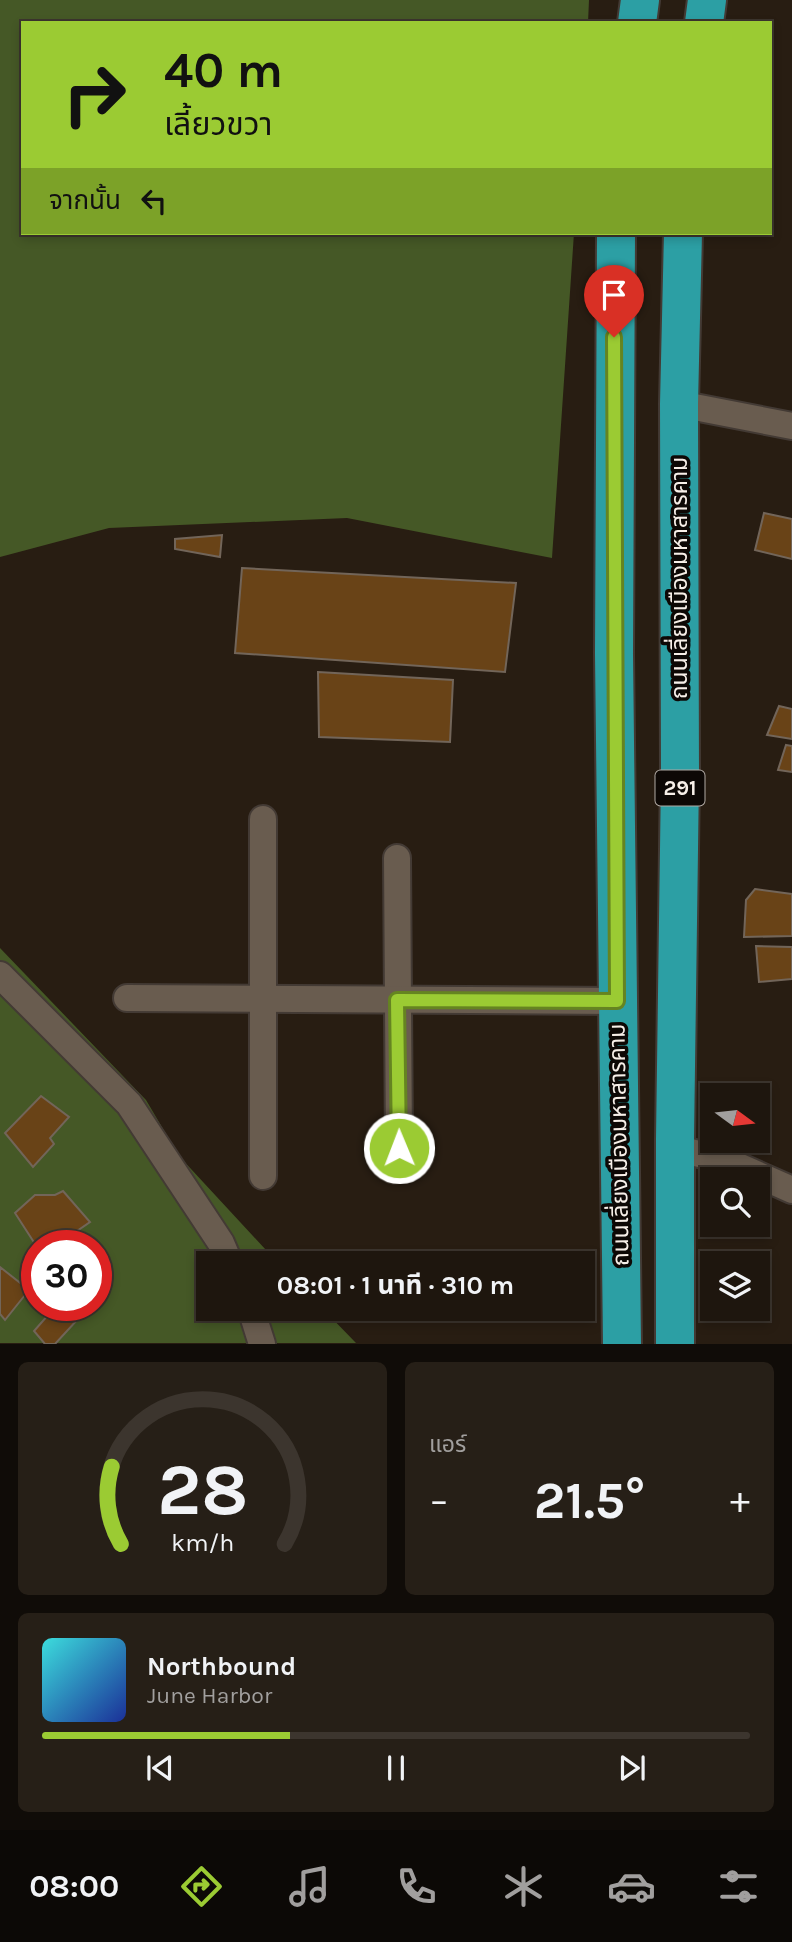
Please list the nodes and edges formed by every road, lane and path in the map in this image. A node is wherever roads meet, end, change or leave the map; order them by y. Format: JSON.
{"nodes":[{"id":1,"x":640,"y":0,"type":"edge"},
{"id":2,"x":707,"y":0,"type":"edge"},
{"id":3,"x":637,"y":21,"type":"edge"},
{"id":4,"x":704,"y":21,"type":"edge"},
{"id":5,"x":616,"y":235,"type":"edge"},
{"id":6,"x":683,"y":235,"type":"edge"},
{"id":7,"x":679,"y":404,"type":"junction"},
{"id":8,"x":792,"y":426,"type":"edge"},
{"id":9,"x":263,"y":820,"type":"dead end"},
{"id":10,"x":397,"y":858,"type":"dead end"},
{"id":11,"x":0,"y":975,"type":"edge"},
{"id":12,"x":127,"y":998,"type":"dead end"},
{"id":13,"x":264,"y":999,"type":"junction"},
{"id":14,"x":397,"y":1000,"type":"junction"},
{"id":15,"x":617,"y":1001,"type":"junction"},
{"id":16,"x":399,"y":1148,"type":"dead end"},
{"id":17,"x":675,"y":1148,"type":"junction"},
{"id":18,"x":263,"y":1176,"type":"dead end"},
{"id":19,"x":792,"y":1190,"type":"edge"},
{"id":20,"x":224,"y":1251,"type":"edge"},
{"id":21,"x":255,"y":1321,"type":"edge"},
{"id":22,"x":261,"y":1343,"type":"edge"},
{"id":23,"x":622,"y":1343,"type":"edge"},
{"id":24,"x":675,"y":1343,"type":"edge"}],
"edges":[{"from":1,"to":3,"type":"highway"},
{"from":2,"to":4,"type":"highway"},
{"from":5,"to":15,"type":"highway","name":"ถนนเลี่ยงเมืองมหาสารคาม"},
{"from":6,"to":7,"type":"highway","name":"ถนนเลี่ยงเมืองมหาสารคาม","number":"291"},
{"from":7,"to":8,"type":"street"},
{"from":7,"to":17,"type":"highway","name":"ถนนเลี่ยงเมืองมหาสารคาม","number":"291"},
{"from":9,"to":13,"type":"street"},
{"from":10,"to":14,"type":"street"},
{"from":11,"to":20,"type":"street"},
{"from":12,"to":13,"type":"street"},
{"from":13,"to":14,"type":"street"},
{"from":13,"to":18,"type":"street"},
{"from":14,"to":15,"type":"street"},
{"from":14,"to":16,"type":"street"},
{"from":15,"to":23,"type":"highway","name":"ถนนเลี่ยงเมืองมหาสารคาม"},
{"from":17,"to":19,"type":"street"},
{"from":17,"to":24,"type":"highway","name":"ถนนเลี่ยงเมืองมหาสารคาม","number":"291"},
{"from":21,"to":22,"type":"street"}]}
